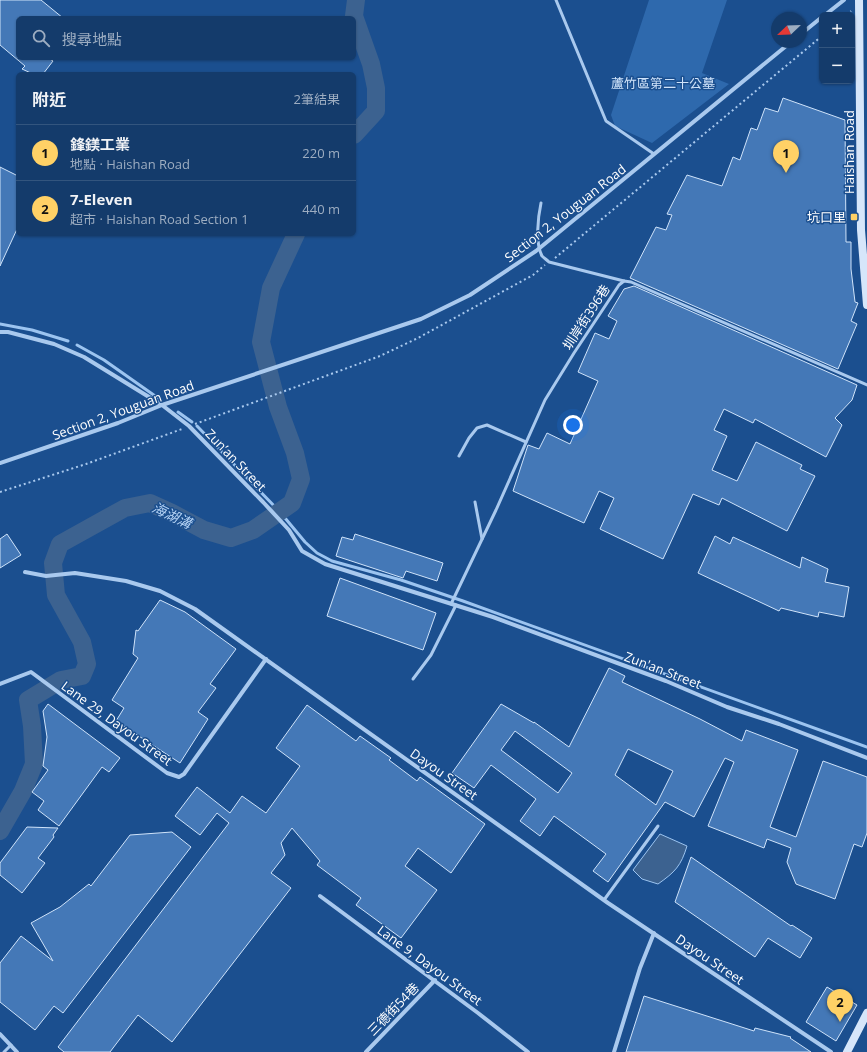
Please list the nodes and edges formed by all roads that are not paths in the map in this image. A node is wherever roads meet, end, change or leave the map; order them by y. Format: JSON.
{"nodes":[{"id":1,"x":556,"y":0,"type":"edge"},
{"id":2,"x":844,"y":0,"type":"edge"},
{"id":3,"x":859,"y":0,"type":"edge"},
{"id":4,"x":829,"y":12,"type":"edge"},
{"id":5,"x":819,"y":20,"type":"edge"},
{"id":6,"x":807,"y":29,"type":"edge"},
{"id":7,"x":784,"y":48,"type":"edge"},
{"id":8,"x":864,"y":115,"type":"edge"},
{"id":9,"x":654,"y":154,"type":"junction"},
{"id":10,"x":541,"y":202,"type":"dead end"},
{"id":11,"x":540,"y":248,"type":"junction"},
{"id":12,"x":624,"y":281,"type":"junction"},
{"id":13,"x":867,"y":304,"type":"edge"},
{"id":14,"x":0,"y":332,"type":"edge"},
{"id":15,"x":867,"y":385,"type":"edge"},
{"id":16,"x":162,"y":405,"type":"junction"},
{"id":17,"x":526,"y":442,"type":"junction"},
{"id":18,"x":459,"y":456,"type":"dead end"},
{"id":19,"x":0,"y":463,"type":"edge"},
{"id":20,"x":475,"y":502,"type":"dead end"},
{"id":21,"x":482,"y":539,"type":"junction"},
{"id":22,"x":25,"y":572,"type":"dead end"},
{"id":23,"x":451,"y":604,"type":"junction"},
{"id":24,"x":456,"y":605,"type":"junction"},
{"id":25,"x":266,"y":659,"type":"junction"},
{"id":26,"x":413,"y":679,"type":"dead end"},
{"id":27,"x":0,"y":684,"type":"edge"},
{"id":28,"x":867,"y":758,"type":"edge"},
{"id":29,"x":658,"y":826,"type":"dead end"},
{"id":30,"x":320,"y":896,"type":"dead end"},
{"id":31,"x":604,"y":900,"type":"junction"},
{"id":32,"x":654,"y":933,"type":"junction"},
{"id":33,"x":435,"y":980,"type":"junction"},
{"id":34,"x":867,"y":1013,"type":"edge"},
{"id":35,"x":0,"y":1034,"type":"edge"},
{"id":36,"x":11,"y":1045,"type":"junction"},
{"id":37,"x":4,"y":1052,"type":"edge"},
{"id":38,"x":17,"y":1052,"type":"edge"},
{"id":39,"x":366,"y":1052,"type":"edge"},
{"id":40,"x":528,"y":1052,"type":"edge"},
{"id":41,"x":614,"y":1052,"type":"edge"},
{"id":42,"x":831,"y":1052,"type":"edge"},
{"id":43,"x":847,"y":1052,"type":"edge"}],
"edges":[{"from":1,"to":9,"type":"lane"},
{"from":2,"to":4,"type":"street"},
{"from":3,"to":8,"type":"main road","name":"Haishan Road"},
{"from":5,"to":6,"type":"street"},
{"from":7,"to":9,"type":"street","name":"Section 2, Youguan Road"},
{"from":8,"to":13,"type":"main road","name":"Haishan Road"},
{"from":9,"to":11,"type":"street","name":"Section 2, Youguan Road"},
{"from":10,"to":11,"type":"lane"},
{"from":11,"to":12,"type":"lane"},
{"from":11,"to":16,"type":"street","name":"Section 2, Youguan Road"},
{"from":12,"to":15,"type":"lane","name":"圳岸街396巷"},
{"from":12,"to":17,"type":"lane","name":"圳岸街396巷"},
{"from":14,"to":16,"type":"street","name":"Zun’an Street"},
{"from":16,"to":19,"type":"street","name":"Section 2, Youguan Road"},
{"from":16,"to":23,"type":"street","name":"Zun’an Street"},
{"from":17,"to":18,"type":"lane"},
{"from":17,"to":21,"type":"lane","name":"圳岸街396巷"},
{"from":20,"to":21,"type":"lane"},
{"from":21,"to":23,"type":"lane","name":"圳岸街396巷"},
{"from":22,"to":25,"type":"street","name":"Dayou Street"},
{"from":23,"to":24,"type":"street","name":"Zun'an Street"},
{"from":24,"to":26,"type":"lane"},
{"from":24,"to":28,"type":"street","name":"Zun'an Street"},
{"from":25,"to":27,"type":"street","name":"Lane 29, Dayou Street"},
{"from":25,"to":31,"type":"street","name":"Dayou Street"},
{"from":29,"to":31,"type":"lane"},
{"from":30,"to":33,"type":"street","name":"Lane 9, Dayou Street"},
{"from":31,"to":32,"type":"street","name":"Dayou Street"},
{"from":32,"to":41,"type":"street"},
{"from":32,"to":42,"type":"street","name":"Dayou Street"},
{"from":33,"to":39,"type":"street","name":"三德街54巷"},
{"from":33,"to":40,"type":"street","name":"Lane 9, Dayou Street"},
{"from":34,"to":43,"type":"main road"},
{"from":35,"to":36,"type":"street"},
{"from":36,"to":37,"type":"lane"},
{"from":36,"to":38,"type":"street"}]}
